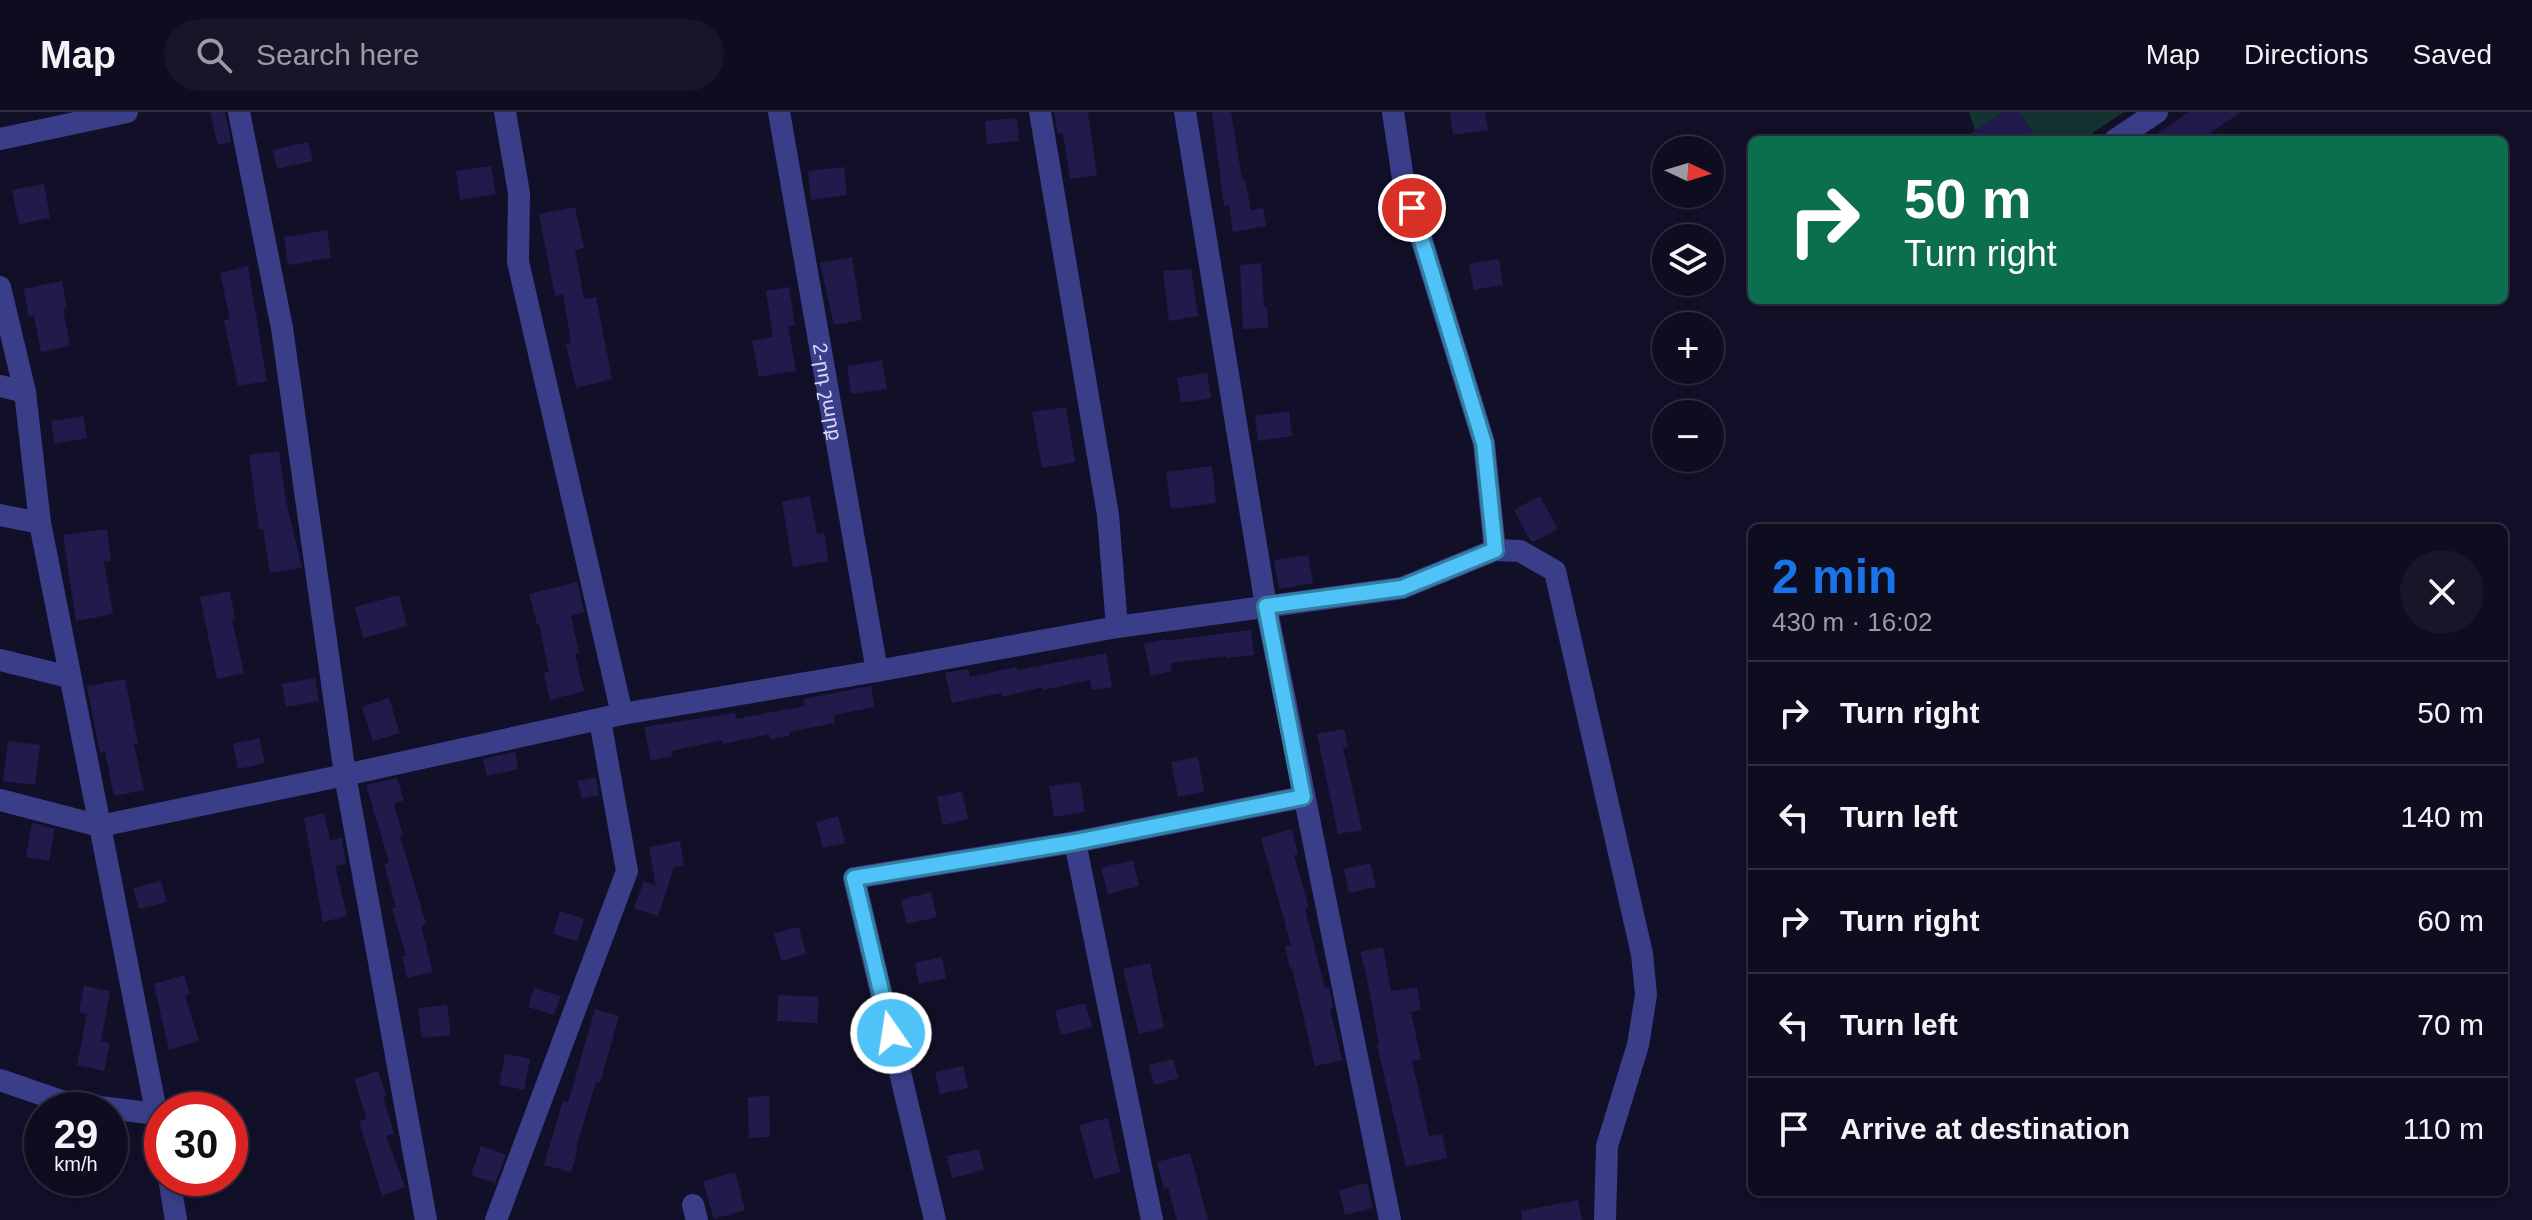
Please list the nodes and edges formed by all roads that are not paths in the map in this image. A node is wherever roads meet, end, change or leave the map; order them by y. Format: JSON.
{"nodes":[{"id":1,"x":127,"y":112,"type":"edge"},
{"id":2,"x":239,"y":112,"type":"edge"},
{"id":3,"x":505,"y":112,"type":"edge"},
{"id":4,"x":779,"y":112,"type":"edge"},
{"id":5,"x":1040,"y":112,"type":"edge"},
{"id":6,"x":1185,"y":112,"type":"edge"},
{"id":7,"x":1393,"y":112,"type":"edge"},
{"id":8,"x":2157,"y":112,"type":"edge"},
{"id":9,"x":2121,"y":136,"type":"edge"},
{"id":10,"x":0,"y":139,"type":"edge"},
{"id":11,"x":0,"y":287,"type":"edge"},
{"id":12,"x":0,"y":386,"type":"edge"},
{"id":13,"x":25,"y":392,"type":"junction"},
{"id":14,"x":0,"y":515,"type":"edge"},
{"id":15,"x":40,"y":523,"type":"junction"},
{"id":16,"x":1495,"y":550,"type":"junction"},
{"id":17,"x":1266,"y":606,"type":"junction"},
{"id":18,"x":1117,"y":627,"type":"junction"},
{"id":19,"x":0,"y":660,"type":"edge"},
{"id":20,"x":877,"y":671,"type":"junction"},
{"id":21,"x":69,"y":677,"type":"junction"},
{"id":22,"x":622,"y":714,"type":"junction"},
{"id":23,"x":600,"y":720,"type":"junction"},
{"id":24,"x":345,"y":775,"type":"junction"},
{"id":25,"x":1303,"y":797,"type":"junction"},
{"id":26,"x":0,"y":800,"type":"edge"},
{"id":27,"x":100,"y":826,"type":"junction"},
{"id":28,"x":1075,"y":842,"type":"junction"},
{"id":29,"x":0,"y":1080,"type":"edge"},
{"id":30,"x":153,"y":1092,"type":"edge"},
{"id":31,"x":144,"y":1112,"type":"edge"},
{"id":32,"x":172,"y":1196,"type":"edge"},
{"id":33,"x":176,"y":1220,"type":"edge"},
{"id":34,"x":426,"y":1220,"type":"edge"},
{"id":35,"x":496,"y":1220,"type":"edge"},
{"id":36,"x":935,"y":1220,"type":"edge"},
{"id":37,"x":1152,"y":1220,"type":"edge"},
{"id":38,"x":1390,"y":1220,"type":"edge"},
{"id":39,"x":1605,"y":1220,"type":"edge"}],
"edges":[{"from":1,"to":10,"type":"street"},
{"from":2,"to":24,"type":"street"},
{"from":3,"to":22,"type":"street"},
{"from":4,"to":20,"type":"street","name":"2-րդ շարք"},
{"from":5,"to":18,"type":"street"},
{"from":6,"to":17,"type":"street"},
{"from":7,"to":16,"type":"street"},
{"from":8,"to":9,"type":"street"},
{"from":11,"to":13,"type":"street"},
{"from":12,"to":13,"type":"street"},
{"from":13,"to":15,"type":"street"},
{"from":14,"to":15,"type":"street"},
{"from":15,"to":21,"type":"street"},
{"from":16,"to":17,"type":"street"},
{"from":16,"to":39,"type":"street"},
{"from":17,"to":18,"type":"street"},
{"from":17,"to":25,"type":"street"},
{"from":18,"to":20,"type":"street"},
{"from":19,"to":21,"type":"street"},
{"from":20,"to":22,"type":"street"},
{"from":21,"to":27,"type":"street"},
{"from":22,"to":23,"type":"street"},
{"from":23,"to":24,"type":"street"},
{"from":23,"to":35,"type":"street"},
{"from":24,"to":27,"type":"street"},
{"from":24,"to":34,"type":"street"},
{"from":25,"to":28,"type":"street"},
{"from":25,"to":38,"type":"street"},
{"from":26,"to":27,"type":"street"},
{"from":27,"to":30,"type":"street"},
{"from":28,"to":36,"type":"street"},
{"from":28,"to":37,"type":"street"},
{"from":29,"to":31,"type":"street"},
{"from":32,"to":33,"type":"street"}]}
